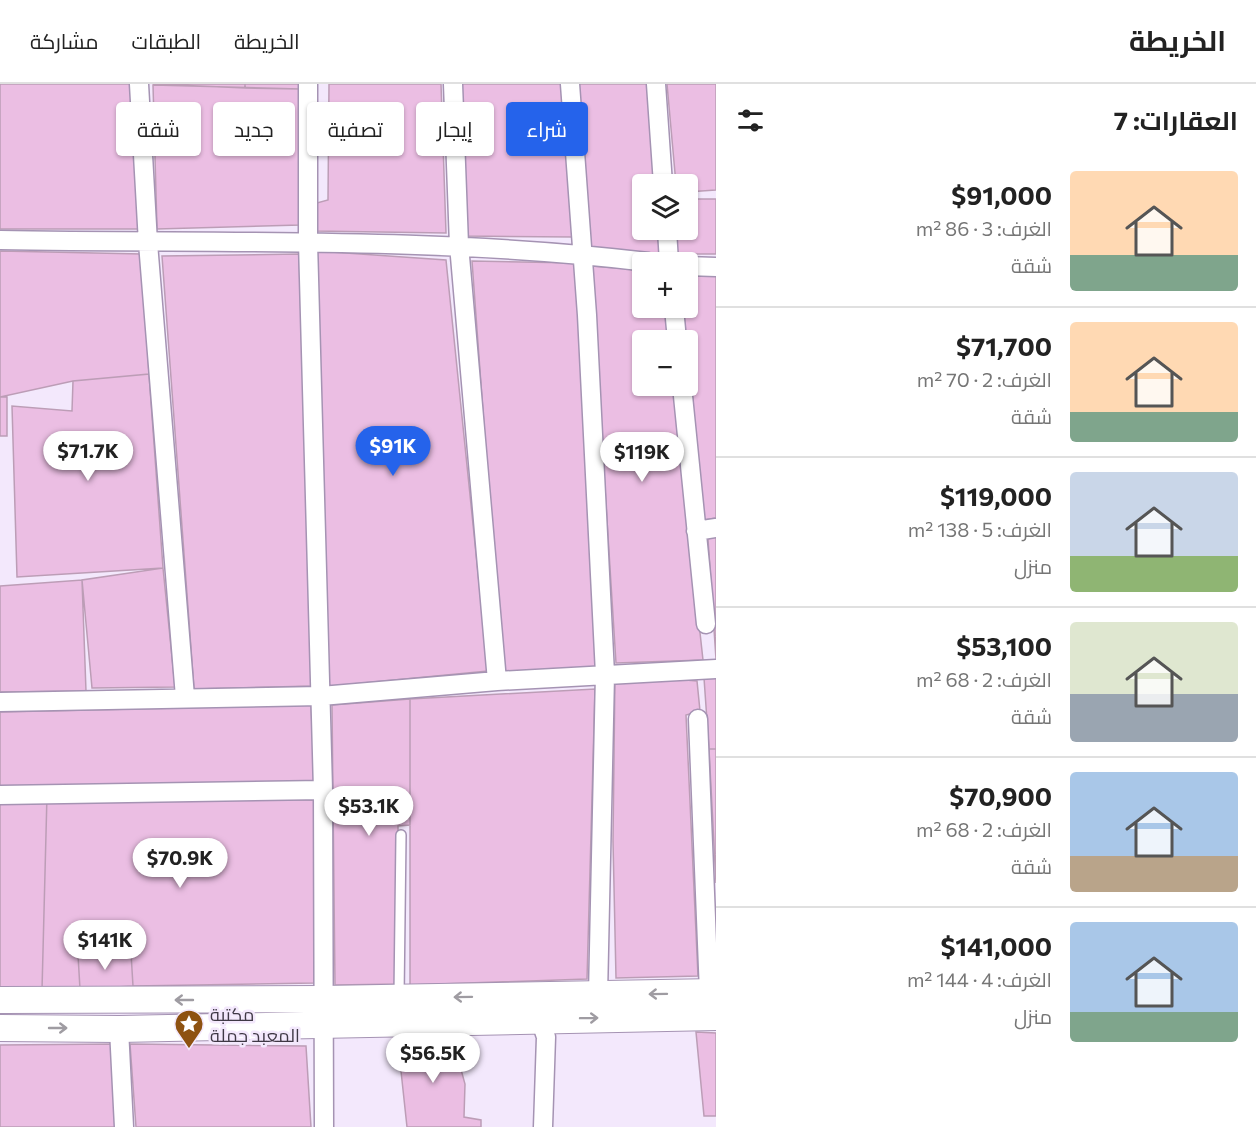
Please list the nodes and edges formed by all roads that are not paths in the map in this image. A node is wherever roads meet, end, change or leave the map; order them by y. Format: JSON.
{"nodes":[{"id":1,"x":139,"y":84,"type":"edge"},
{"id":2,"x":308,"y":84,"type":"edge"},
{"id":3,"x":453,"y":84,"type":"edge"},
{"id":4,"x":570,"y":84,"type":"edge"},
{"id":5,"x":656,"y":84,"type":"edge"},
{"id":6,"x":662,"y":174,"type":"edge"},
{"id":7,"x":0,"y":240,"type":"edge"},
{"id":8,"x":308,"y":242,"type":"junction"},
{"id":9,"x":148,"y":243,"type":"junction"},
{"id":10,"x":459,"y":245,"type":"junction"},
{"id":11,"x":581,"y":254,"type":"junction"},
{"id":12,"x":632,"y":260,"type":"edge"},
{"id":13,"x":698,"y":266,"type":"edge"},
{"id":14,"x":716,"y":267,"type":"edge"},
{"id":15,"x":683,"y":396,"type":"edge"},
{"id":16,"x":716,"y":528,"type":"edge"},
{"id":17,"x":696,"y":531,"type":"junction"},
{"id":18,"x":706,"y":624,"type":"dead end"},
{"id":19,"x":716,"y":669,"type":"edge"},
{"id":20,"x":605,"y":674,"type":"junction"},
{"id":21,"x":497,"y":681,"type":"junction"},
{"id":22,"x":321,"y":696,"type":"junction"},
{"id":23,"x":185,"y":697,"type":"junction"},
{"id":24,"x":0,"y":702,"type":"edge"},
{"id":25,"x":698,"y":719,"type":"dead end"},
{"id":26,"x":323,"y":790,"type":"junction"},
{"id":27,"x":0,"y":795,"type":"edge"},
{"id":28,"x":401,"y":836,"type":"dead end"},
{"id":29,"x":713,"y":992,"type":"edge"},
{"id":30,"x":598,"y":995,"type":"junction"},
{"id":31,"x":399,"y":999,"type":"junction"},
{"id":32,"x":0,"y":1000,"type":"edge"},
{"id":33,"x":324,"y":1012,"type":"junction"},
{"id":34,"x":716,"y":1017,"type":"edge"},
{"id":35,"x":540,"y":1019,"type":"junction"},
{"id":36,"x":0,"y":1028,"type":"edge"},
{"id":37,"x":119,"y":1029,"type":"junction"},
{"id":38,"x":124,"y":1127,"type":"edge"},
{"id":39,"x":324,"y":1127,"type":"edge"},
{"id":40,"x":543,"y":1127,"type":"edge"}],
"edges":[{"from":1,"to":9,"type":"street"},
{"from":2,"to":8,"type":"street"},
{"from":3,"to":10,"type":"street"},
{"from":4,"to":11,"type":"street"},
{"from":5,"to":6,"type":"street"},
{"from":7,"to":9,"type":"street"},
{"from":8,"to":9,"type":"street"},
{"from":8,"to":10,"type":"street"},
{"from":8,"to":22,"type":"street"},
{"from":9,"to":23,"type":"street"},
{"from":10,"to":11,"type":"street"},
{"from":10,"to":21,"type":"street"},
{"from":11,"to":12,"type":"street"},
{"from":11,"to":20,"type":"street"},
{"from":13,"to":14,"type":"street"},
{"from":15,"to":17,"type":"street"},
{"from":16,"to":17,"type":"street"},
{"from":17,"to":18,"type":"street"},
{"from":19,"to":20,"type":"street"},
{"from":20,"to":21,"type":"street"},
{"from":20,"to":30,"type":"street"},
{"from":21,"to":22,"type":"street"},
{"from":22,"to":23,"type":"street"},
{"from":22,"to":26,"type":"street"},
{"from":23,"to":24,"type":"street"},
{"from":25,"to":29,"type":"street"},
{"from":26,"to":27,"type":"street"},
{"from":26,"to":33,"type":"street"},
{"from":28,"to":31,"type":"lane"},
{"from":29,"to":30,"type":"main road","one_way":true},
{"from":30,"to":31,"type":"main road","one_way":true},
{"from":31,"to":33,"type":"main road"},
{"from":33,"to":32,"type":"main road","one_way":true},
{"from":33,"to":35,"type":"main road"},
{"from":33,"to":37,"type":"main road"},
{"from":33,"to":39,"type":"street"},
{"from":35,"to":34,"type":"main road","one_way":true},
{"from":35,"to":40,"type":"street"},
{"from":36,"to":37,"type":"main road","one_way":true},
{"from":37,"to":38,"type":"street"}]}
